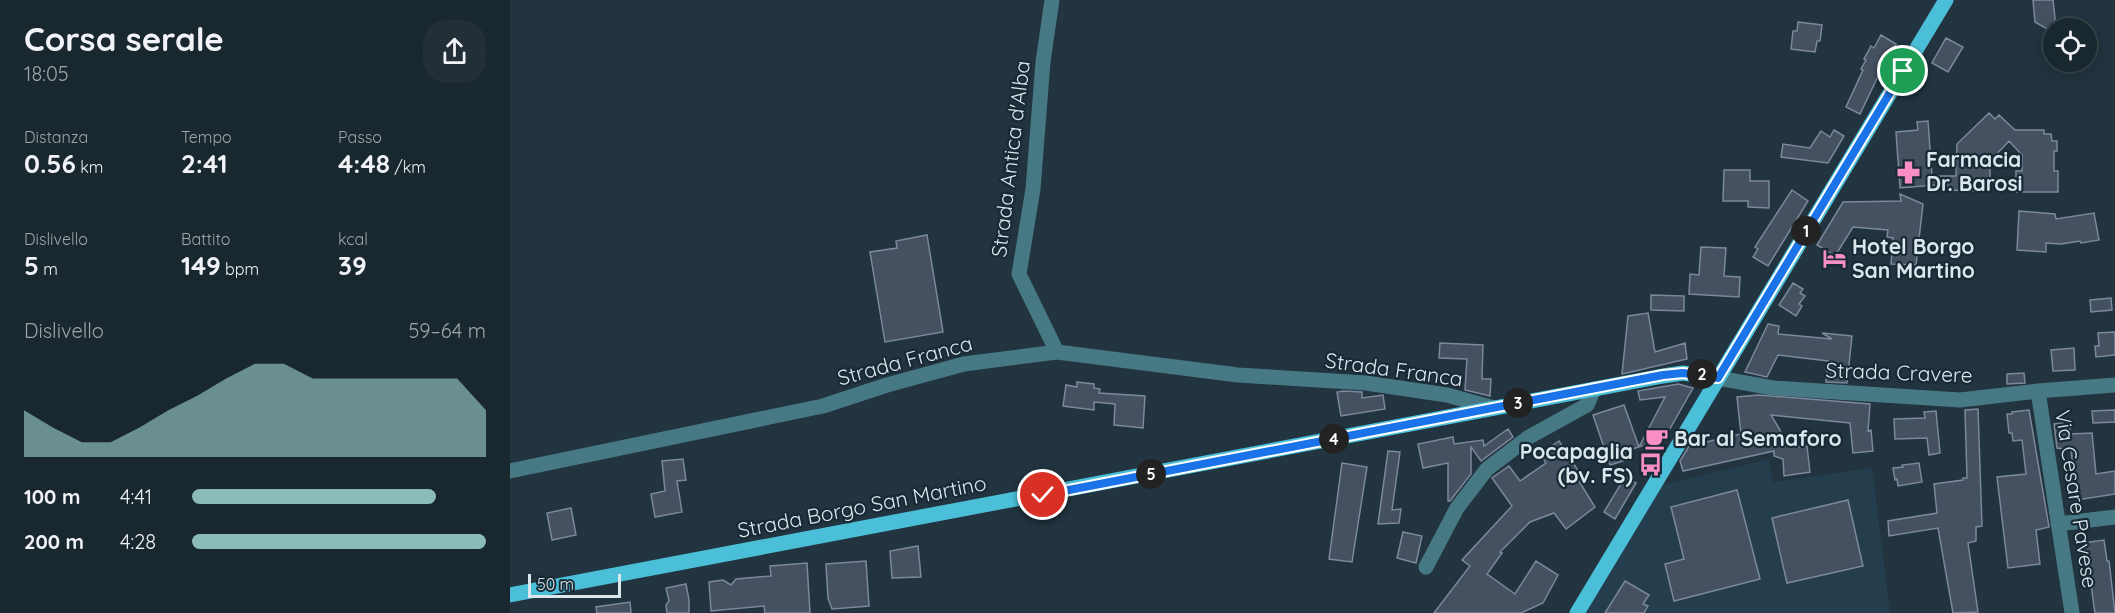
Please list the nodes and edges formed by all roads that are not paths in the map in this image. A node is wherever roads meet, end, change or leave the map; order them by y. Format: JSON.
{"nodes":[{"id":1,"x":1052,"y":0,"type":"edge"},
{"id":2,"x":1946,"y":0,"type":"edge"},
{"id":3,"x":1057,"y":352,"type":"junction"},
{"id":4,"x":1718,"y":378,"type":"junction"},
{"id":5,"x":2115,"y":385,"type":"edge"},
{"id":6,"x":1594,"y":389,"type":"junction"},
{"id":7,"x":2038,"y":391,"type":"junction"},
{"id":8,"x":1494,"y":408,"type":"junction"},
{"id":9,"x":510,"y":471,"type":"edge"},
{"id":10,"x":2115,"y":517,"type":"edge"},
{"id":11,"x":2058,"y":524,"type":"junction"},
{"id":12,"x":1426,"y":567,"type":"dead end"},
{"id":13,"x":510,"y":595,"type":"edge"},
{"id":14,"x":1577,"y":613,"type":"edge"},
{"id":15,"x":2072,"y":613,"type":"edge"}],
"edges":[{"from":1,"to":3,"type":"street","name":"Strada Antica d'Alba"},
{"from":2,"to":4,"type":"main road"},
{"from":3,"to":8,"type":"street","name":"Strada Franca"},
{"from":3,"to":9,"type":"street","name":"Strada Franca"},
{"from":4,"to":6,"type":"main road","name":"Strada Borgo San Martino"},
{"from":4,"to":7,"type":"street","name":"Strada Cravere"},
{"from":4,"to":14,"type":"main road"},
{"from":5,"to":7,"type":"street","name":"Strada Cravere"},
{"from":6,"to":8,"type":"main road","name":"Strada Borgo San Martino"},
{"from":6,"to":12,"type":"street"},
{"from":7,"to":11,"type":"street","name":"Via Cesare Pavese"},
{"from":8,"to":13,"type":"main road","name":"Strada Borgo San Martino"},
{"from":10,"to":11,"type":"street"},
{"from":11,"to":15,"type":"street","name":"Via Cesare Pavese"}]}
